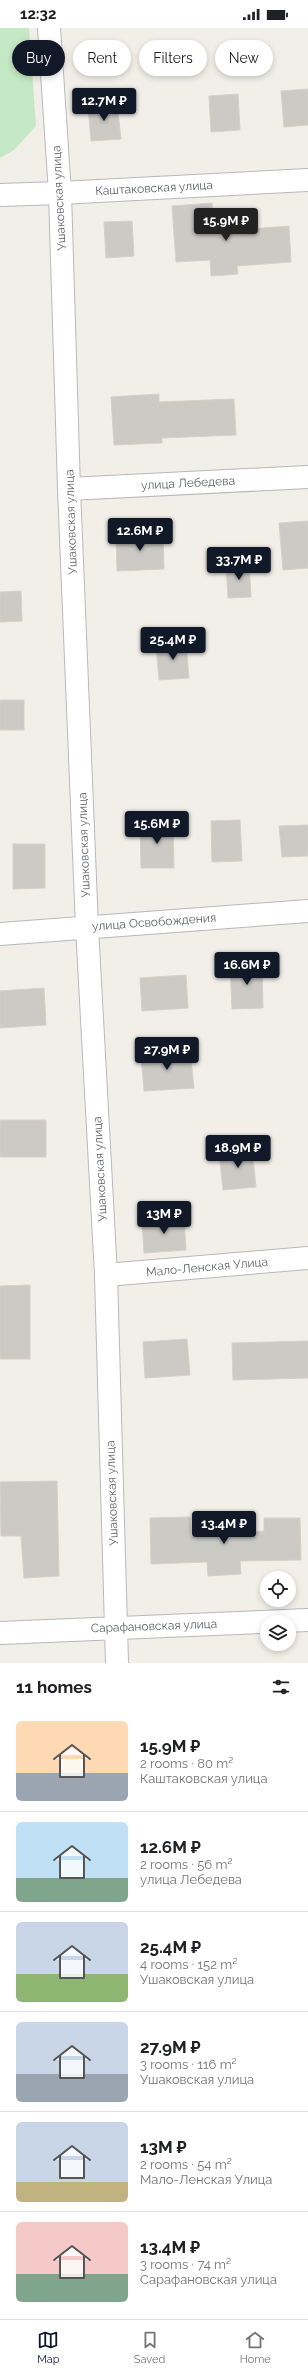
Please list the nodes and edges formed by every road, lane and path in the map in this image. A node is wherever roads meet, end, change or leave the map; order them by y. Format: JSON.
{"nodes":[{"id":1,"x":50,"y":28,"type":"edge"},
{"id":2,"x":308,"y":180,"type":"edge"},
{"id":3,"x":60,"y":193,"type":"junction"},
{"id":4,"x":0,"y":195,"type":"edge"},
{"id":5,"x":308,"y":477,"type":"edge"},
{"id":6,"x":69,"y":488,"type":"junction"},
{"id":7,"x":308,"y":911,"type":"edge"},
{"id":8,"x":87,"y":927,"type":"junction"},
{"id":9,"x":0,"y":934,"type":"edge"},
{"id":10,"x":308,"y":1258,"type":"edge"},
{"id":11,"x":106,"y":1275,"type":"junction"},
{"id":12,"x":308,"y":1620,"type":"edge"},
{"id":13,"x":116,"y":1628,"type":"junction"},
{"id":14,"x":0,"y":1633,"type":"edge"},
{"id":15,"x":117,"y":1663,"type":"edge"}],
"edges":[{"from":1,"to":3,"type":"main road","name":"Ушаковская улица"},
{"from":2,"to":3,"type":"main road","name":"Каштаковская улица"},
{"from":3,"to":4,"type":"main road","name":"Каштаковская улица"},
{"from":3,"to":6,"type":"main road","name":"Ушаковская улица"},
{"from":5,"to":6,"type":"main road","name":"улица Лебедева"},
{"from":6,"to":8,"type":"main road","name":"Ушаковская улица"},
{"from":7,"to":8,"type":"main road","name":"улица Освобождения"},
{"from":8,"to":9,"type":"main road","name":"улица Освобождения"},
{"from":8,"to":11,"type":"main road","name":"Ушаковская улица"},
{"from":10,"to":11,"type":"main road","name":"Мало-Ленская Улица"},
{"from":11,"to":13,"type":"main road","name":"Ушаковская улица"},
{"from":12,"to":13,"type":"main road","name":"Сарафановская улица"},
{"from":13,"to":14,"type":"main road","name":"Сарафановская улица"},
{"from":13,"to":15,"type":"main road","name":"Ушаковская улица"}]}
